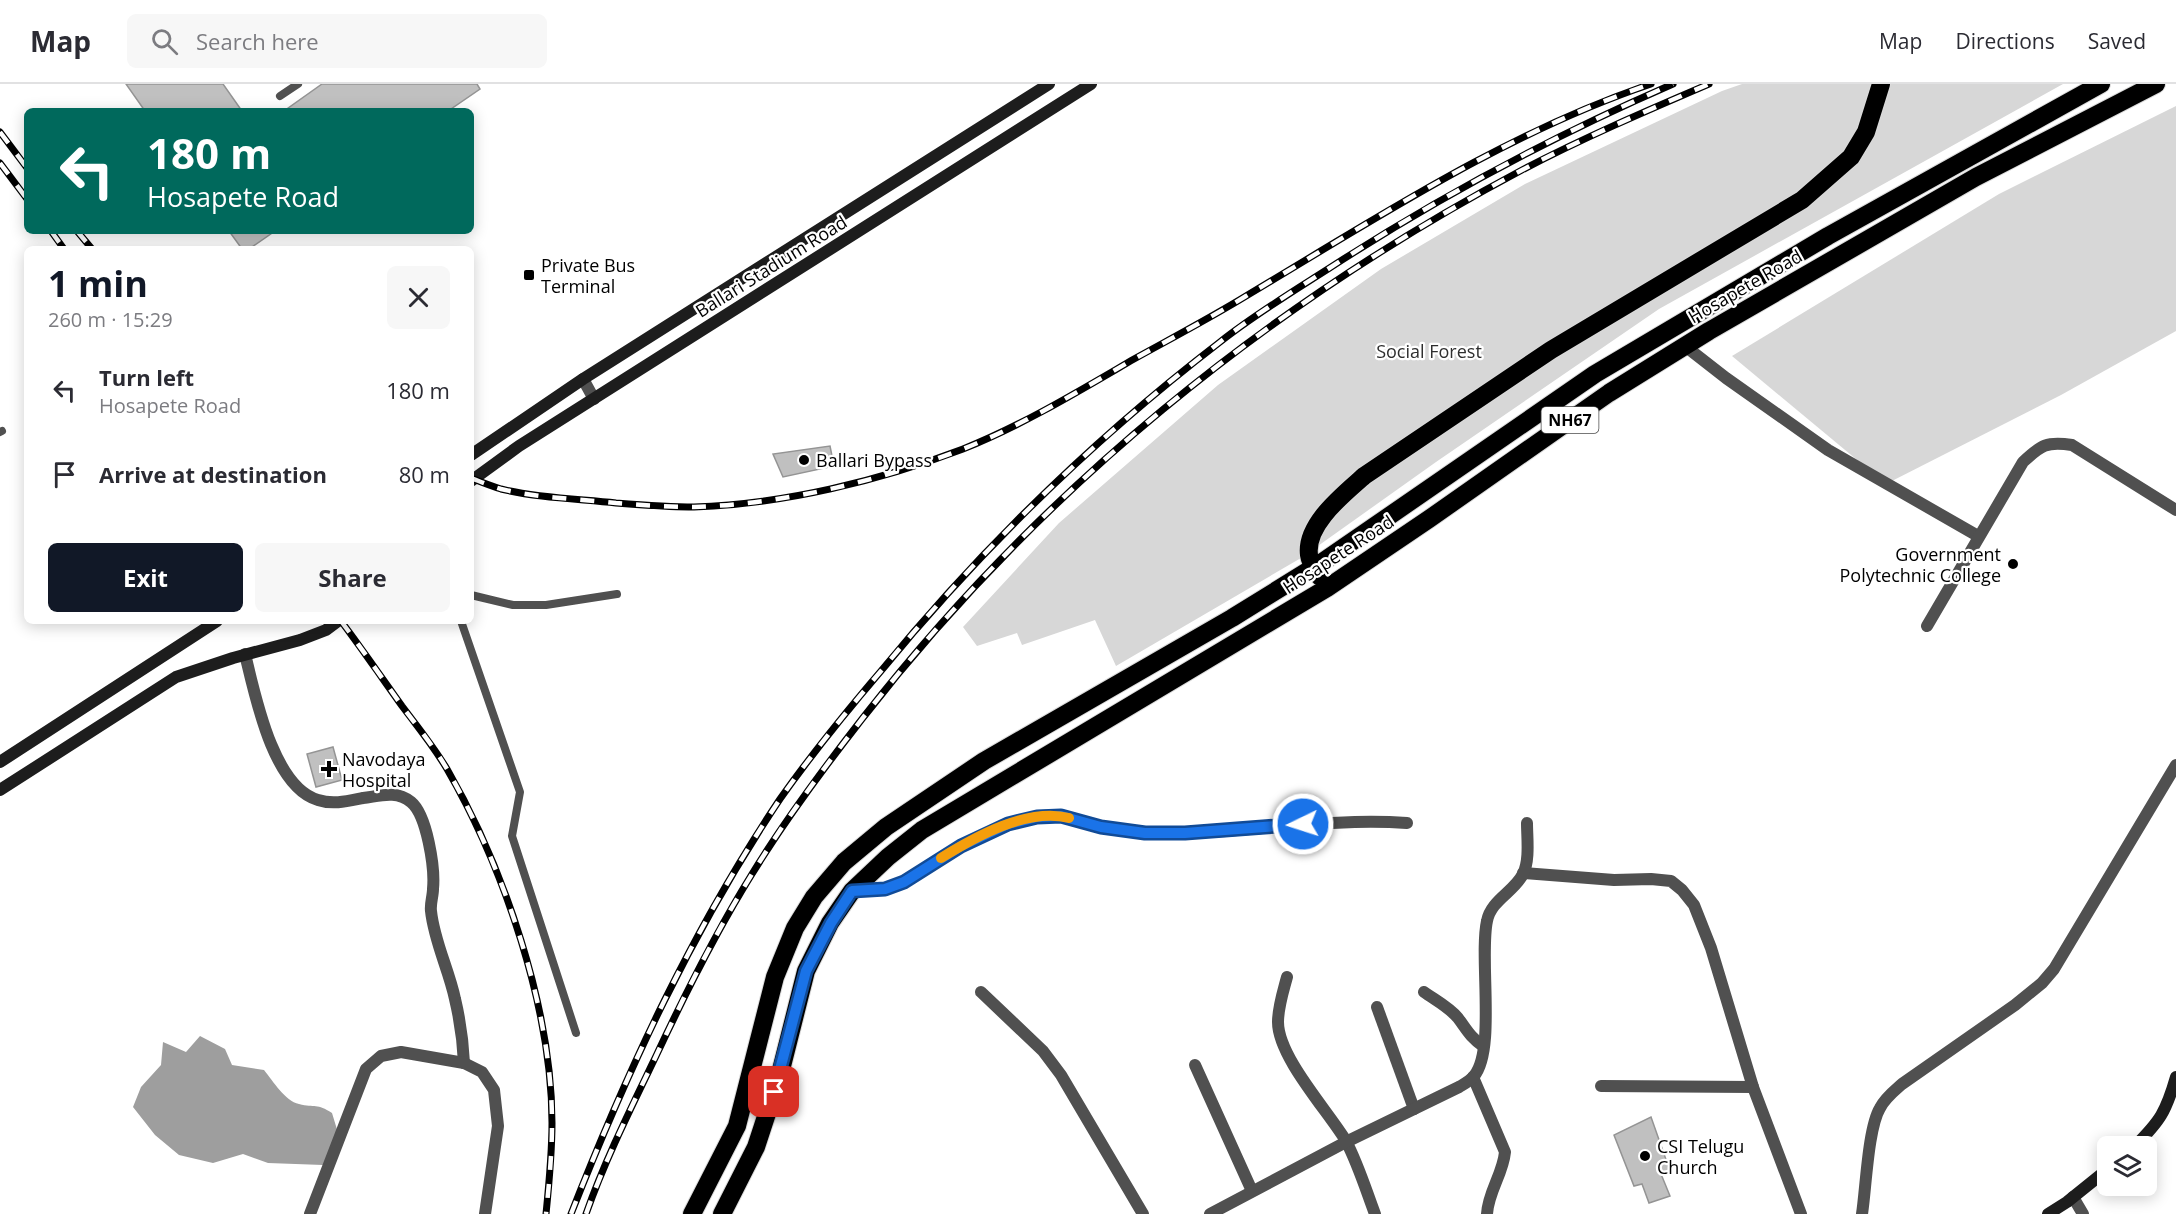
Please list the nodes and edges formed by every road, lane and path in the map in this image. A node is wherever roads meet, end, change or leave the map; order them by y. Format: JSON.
{"nodes":[{"id":1,"x":298,"y":84,"type":"edge"},
{"id":2,"x":1049,"y":84,"type":"edge"},
{"id":3,"x":1091,"y":84,"type":"edge"},
{"id":4,"x":1881,"y":84,"type":"edge"},
{"id":5,"x":2101,"y":84,"type":"edge"},
{"id":6,"x":2156,"y":84,"type":"edge"},
{"id":7,"x":280,"y":96,"type":"dead end"},
{"id":8,"x":1685,"y":346,"type":"junction"},
{"id":9,"x":583,"y":379,"type":"junction"},
{"id":10,"x":594,"y":399,"type":"junction"},
{"id":11,"x":474,"y":453,"type":"edge"},
{"id":12,"x":474,"y":479,"type":"edge"},
{"id":13,"x":2176,"y":510,"type":"edge"},
{"id":14,"x":1978,"y":536,"type":"junction"},
{"id":15,"x":1313,"y":567,"type":"junction"},
{"id":16,"x":1327,"y":588,"type":"junction"},
{"id":17,"x":617,"y":594,"type":"dead end"},
{"id":18,"x":474,"y":596,"type":"edge"},
{"id":19,"x":212,"y":624,"type":"edge"},
{"id":20,"x":334,"y":624,"type":"edge"},
{"id":21,"x":462,"y":624,"type":"edge"},
{"id":22,"x":1927,"y":626,"type":"dead end"},
{"id":23,"x":245,"y":654,"type":"junction"},
{"id":24,"x":0,"y":762,"type":"edge"},
{"id":25,"x":2176,"y":765,"type":"edge"},
{"id":26,"x":0,"y":790,"type":"edge"},
{"id":27,"x":1407,"y":823,"type":"dead end"},
{"id":28,"x":1527,"y":823,"type":"dead end"},
{"id":29,"x":1524,"y":873,"type":"junction"},
{"id":30,"x":852,"y":891,"type":"junction"},
{"id":31,"x":1287,"y":977,"type":"dead end"},
{"id":32,"x":981,"y":992,"type":"dead end"},
{"id":33,"x":1424,"y":992,"type":"dead end"},
{"id":34,"x":1377,"y":1007,"type":"dead end"},
{"id":35,"x":576,"y":1034,"type":"dead end"},
{"id":36,"x":1483,"y":1046,"type":"junction"},
{"id":37,"x":464,"y":1063,"type":"junction"},
{"id":38,"x":1195,"y":1065,"type":"dead end"},
{"id":39,"x":1473,"y":1077,"type":"junction"},
{"id":40,"x":2176,"y":1077,"type":"edge"},
{"id":41,"x":1601,"y":1086,"type":"dead end"},
{"id":42,"x":1753,"y":1087,"type":"junction"},
{"id":43,"x":2171,"y":1108,"type":"edge"},
{"id":44,"x":1414,"y":1109,"type":"junction"},
{"id":45,"x":2145,"y":1136,"type":"edge"},
{"id":46,"x":1346,"y":1142,"type":"junction"},
{"id":47,"x":2097,"y":1178,"type":"edge"},
{"id":48,"x":1252,"y":1191,"type":"junction"},
{"id":49,"x":2073,"y":1197,"type":"junction"},
{"id":50,"x":310,"y":1214,"type":"edge"},
{"id":51,"x":485,"y":1214,"type":"edge"},
{"id":52,"x":692,"y":1214,"type":"edge"},
{"id":53,"x":722,"y":1214,"type":"edge"},
{"id":54,"x":1143,"y":1214,"type":"edge"},
{"id":55,"x":1210,"y":1214,"type":"edge"},
{"id":56,"x":1375,"y":1214,"type":"edge"},
{"id":57,"x":1487,"y":1214,"type":"edge"},
{"id":58,"x":1801,"y":1214,"type":"edge"},
{"id":59,"x":1862,"y":1214,"type":"edge"},
{"id":60,"x":2048,"y":1214,"type":"edge"},
{"id":61,"x":2083,"y":1214,"type":"edge"}],
"edges":[{"from":1,"to":7,"type":"lane"},
{"from":2,"to":9,"type":"street","name":"Ballari Stadium Road"},
{"from":3,"to":10,"type":"street","name":"Ballari Stadium Road"},
{"from":4,"to":15,"type":"highway"},
{"from":5,"to":15,"type":"highway","name":"Hosapete Road"},
{"from":6,"to":8,"type":"highway","name":"Hosapete Road","number":"NH67"},
{"from":8,"to":14,"type":"street"},
{"from":8,"to":16,"type":"highway","name":"Hosapete Road","number":"NH67"},
{"from":9,"to":10,"type":"street"},
{"from":9,"to":11,"type":"street","name":"Ballari Stadium Road"},
{"from":10,"to":12,"type":"street","name":"Ballari Stadium Road"},
{"from":13,"to":14,"type":"street"},
{"from":14,"to":22,"type":"street"},
{"from":15,"to":16,"type":"highway"},
{"from":15,"to":52,"type":"highway","name":"Hosapete Road"},
{"from":16,"to":30,"type":"highway","name":"Hosapete Road","number":"NH67"},
{"from":17,"to":18,"type":"lane"},
{"from":19,"to":24,"type":"street"},
{"from":20,"to":23,"type":"street"},
{"from":21,"to":35,"type":"lane"},
{"from":23,"to":26,"type":"street"},
{"from":23,"to":37,"type":"street"},
{"from":25,"to":59,"type":"street"},
{"from":27,"to":30,"type":"street"},
{"from":28,"to":29,"type":"street"},
{"from":29,"to":36,"type":"street"},
{"from":29,"to":42,"type":"street"},
{"from":30,"to":53,"type":"highway","name":"Hosapete Road","number":"NH67"},
{"from":31,"to":46,"type":"street"},
{"from":32,"to":54,"type":"street"},
{"from":33,"to":36,"type":"street"},
{"from":34,"to":44,"type":"street"},
{"from":36,"to":39,"type":"street"},
{"from":37,"to":50,"type":"street"},
{"from":37,"to":51,"type":"street"},
{"from":38,"to":48,"type":"street"},
{"from":39,"to":44,"type":"street"},
{"from":39,"to":57,"type":"street"},
{"from":40,"to":43,"type":"street"},
{"from":41,"to":42,"type":"street"},
{"from":42,"to":58,"type":"street"},
{"from":43,"to":45,"type":"street"},
{"from":44,"to":46,"type":"street"},
{"from":46,"to":48,"type":"street"},
{"from":46,"to":56,"type":"street"},
{"from":47,"to":49,"type":"street"},
{"from":48,"to":55,"type":"street"},
{"from":49,"to":60,"type":"street"},
{"from":49,"to":61,"type":"street"}]}
